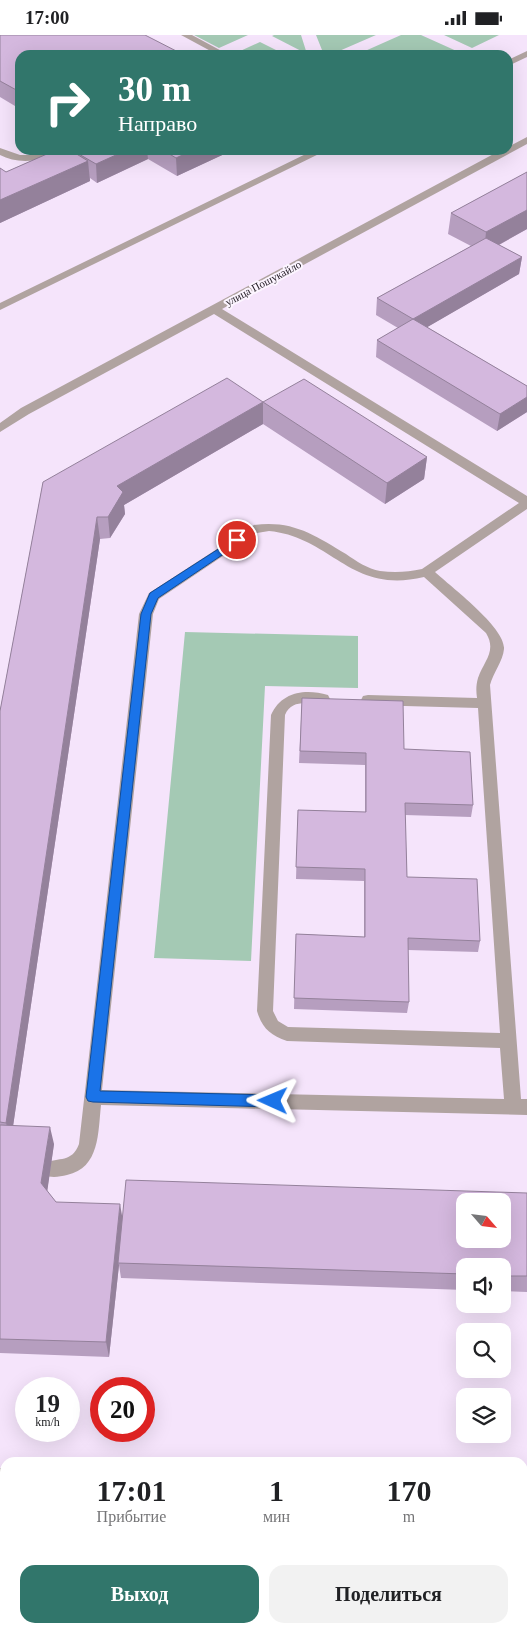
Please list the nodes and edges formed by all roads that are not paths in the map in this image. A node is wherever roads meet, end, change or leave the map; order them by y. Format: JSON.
{"nodes":[{"id":1,"x":185,"y":35,"type":"edge"},
{"id":2,"x":215,"y":50,"type":"edge"},
{"id":3,"x":527,"y":54,"type":"edge"},
{"id":4,"x":513,"y":61,"type":"edge"},
{"id":5,"x":527,"y":140,"type":"edge"},
{"id":6,"x":513,"y":146,"type":"edge"},
{"id":7,"x":0,"y":151,"type":"edge"},
{"id":8,"x":38,"y":155,"type":"edge"},
{"id":9,"x":312,"y":155,"type":"edge"},
{"id":10,"x":496,"y":155,"type":"edge"},
{"id":11,"x":0,"y":307,"type":"edge"},
{"id":12,"x":214,"y":309,"type":"junction"},
{"id":13,"x":0,"y":428,"type":"edge"},
{"id":14,"x":527,"y":503,"type":"edge"},
{"id":15,"x":426,"y":572,"type":"junction"},
{"id":16,"x":337,"y":699,"type":"edge"},
{"id":17,"x":356,"y":700,"type":"edge"},
{"id":18,"x":484,"y":703,"type":"junction"},
{"id":19,"x":508,"y":1041,"type":"junction"},
{"id":20,"x":93,"y":1097,"type":"junction"},
{"id":21,"x":520,"y":1107,"type":"edge"},
{"id":22,"x":50,"y":1169,"type":"dead end"}],
"edges":[{"from":1,"to":2,"type":"street"},
{"from":3,"to":4,"type":"street"},
{"from":5,"to":6,"type":"street","name":"улица Пошукайло"},
{"from":7,"to":8,"type":"street"},
{"from":9,"to":11,"type":"street"},
{"from":10,"to":12,"type":"street","name":"улица Пошукайло"},
{"from":12,"to":13,"type":"street","name":"улица Пошукайло"},
{"from":12,"to":14,"type":"street"},
{"from":14,"to":15,"type":"street"},
{"from":15,"to":18,"type":"street"},
{"from":15,"to":20,"type":"street"},
{"from":16,"to":19,"type":"street"},
{"from":17,"to":18,"type":"street"},
{"from":18,"to":19,"type":"street"},
{"from":19,"to":21,"type":"street"},
{"from":20,"to":21,"type":"street"},
{"from":20,"to":22,"type":"street"}]}
